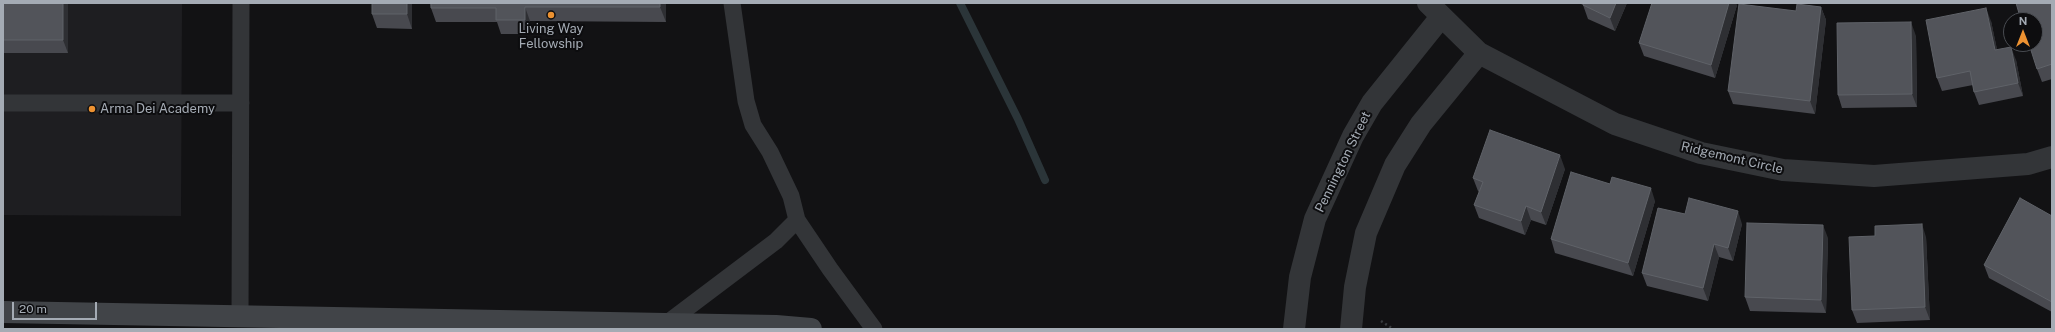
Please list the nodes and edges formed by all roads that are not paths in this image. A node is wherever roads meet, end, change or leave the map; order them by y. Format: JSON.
{"nodes":[{"id":1,"x":241,"y":3,"type":"edge"},
{"id":2,"x":732,"y":3,"type":"edge"},
{"id":3,"x":1434,"y":10,"type":"edge"},
{"id":4,"x":1479,"y":53,"type":"junction"},
{"id":5,"x":3,"y":103,"type":"edge"},
{"id":6,"x":241,"y":104,"type":"junction"},
{"id":7,"x":2052,"y":157,"type":"edge"},
{"id":8,"x":797,"y":220,"type":"junction"},
{"id":9,"x":5,"y":313,"type":"edge"},
{"id":10,"x":240,"y":317,"type":"junction"},
{"id":11,"x":666,"y":324,"type":"junction"},
{"id":12,"x":811,"y":329,"type":"edge"},
{"id":13,"x":874,"y":329,"type":"edge"},
{"id":14,"x":1294,"y":329,"type":"edge"},
{"id":15,"x":1351,"y":329,"type":"edge"}],
"edges":[{"from":1,"to":6,"type":"lane"},
{"from":2,"to":8,"type":"lane"},
{"from":3,"to":4,"type":"street","name":"Ridgemont Circle"},
{"from":3,"to":14,"type":"street","name":"Pennington Street"},
{"from":4,"to":7,"type":"street","name":"Ridgemont Circle"},
{"from":4,"to":15,"type":"street"},
{"from":5,"to":6,"type":"lane"},
{"from":6,"to":10,"type":"lane"},
{"from":8,"to":11,"type":"lane"},
{"from":8,"to":13,"type":"lane"},
{"from":9,"to":10,"type":"main road"},
{"from":10,"to":11,"type":"main road"},
{"from":11,"to":12,"type":"main road"}]}
